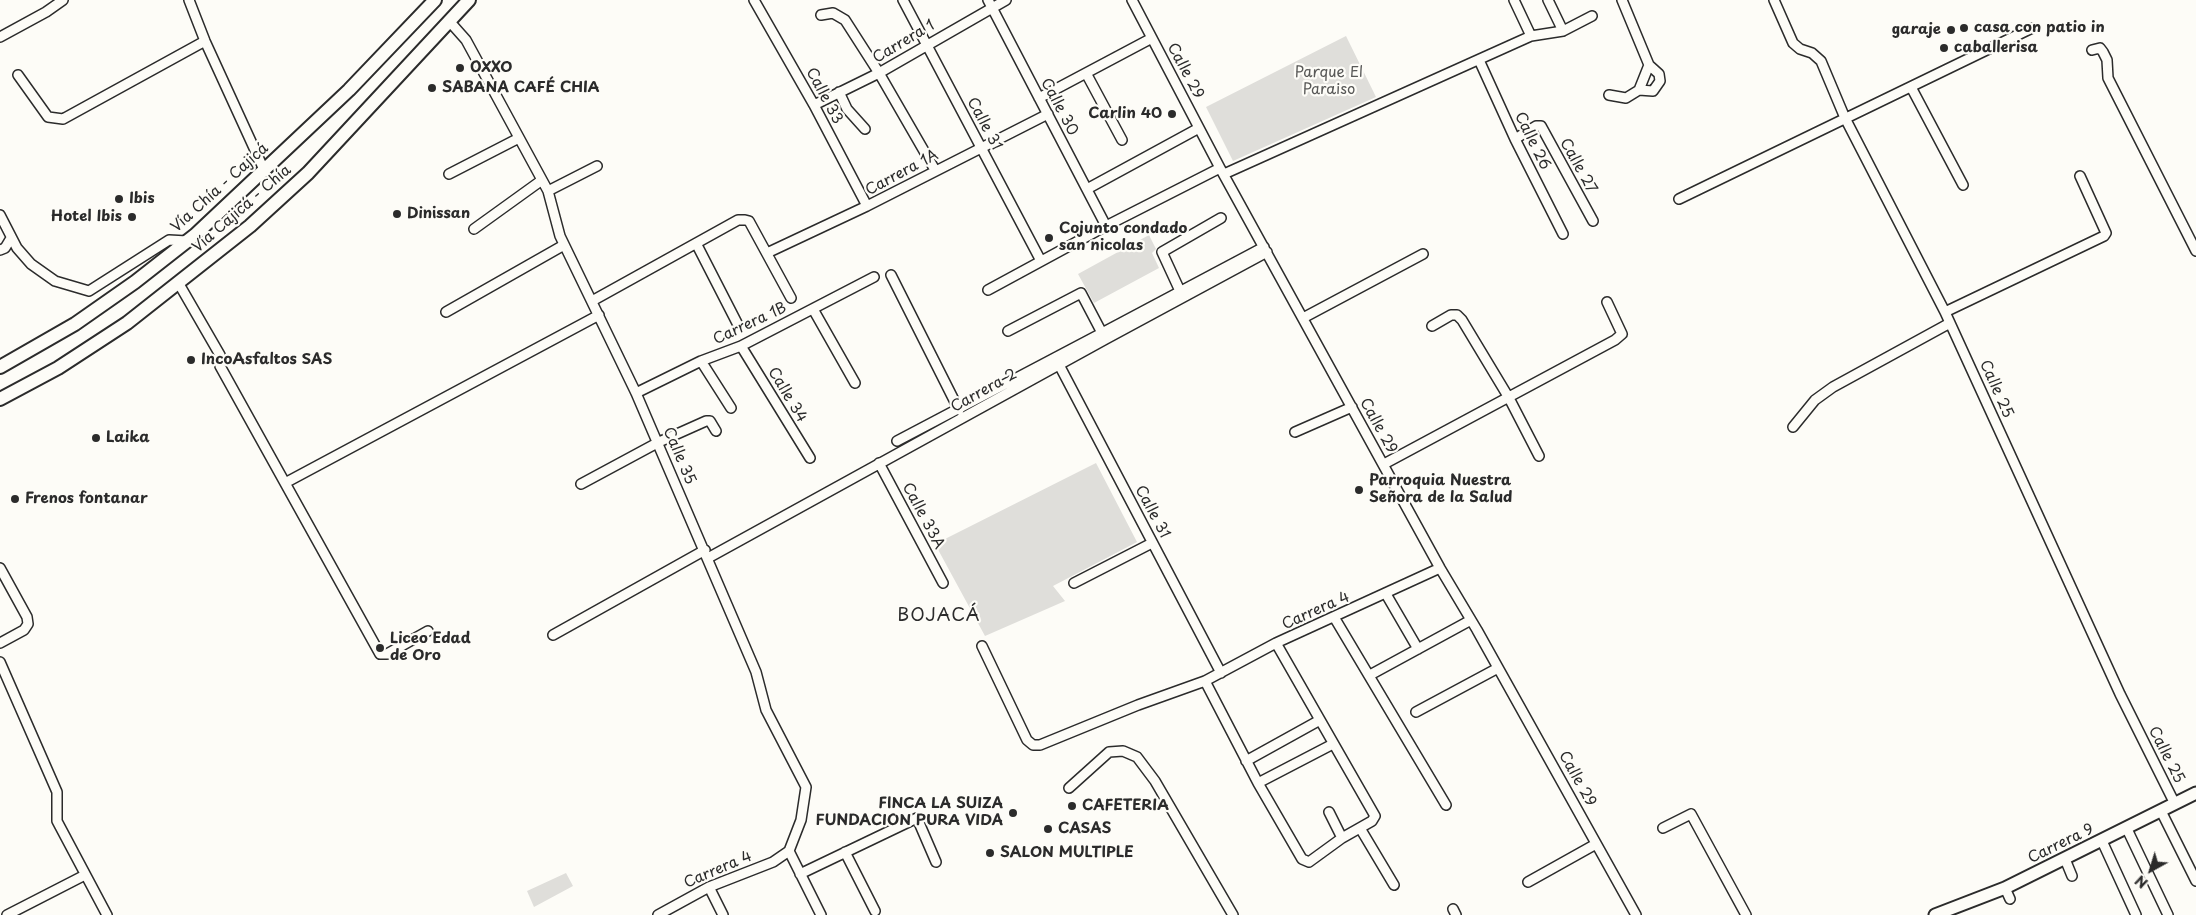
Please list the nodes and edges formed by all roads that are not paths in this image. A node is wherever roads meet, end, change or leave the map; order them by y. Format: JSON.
{"nodes":[{"id":1,"x":62,"y":0,"type":"edge"},
{"id":2,"x":189,"y":0,"type":"edge"},
{"id":3,"x":435,"y":0,"type":"edge"},
{"id":4,"x":469,"y":0,"type":"edge"},
{"id":5,"x":754,"y":0,"type":"edge"},
{"id":6,"x":903,"y":0,"type":"edge"},
{"id":7,"x":1006,"y":0,"type":"edge"},
{"id":8,"x":1132,"y":0,"type":"edge"},
{"id":9,"x":1514,"y":0,"type":"edge"},
{"id":10,"x":1548,"y":0,"type":"edge"},
{"id":11,"x":1622,"y":0,"type":"edge"},
{"id":12,"x":1774,"y":0,"type":"edge"},
{"id":13,"x":990,"y":4,"type":"edge"},
{"id":14,"x":822,"y":16,"type":"dead end"},
{"id":15,"x":1592,"y":16,"type":"dead end"},
{"id":16,"x":450,"y":22,"type":"junction"},
{"id":17,"x":2032,"y":28,"type":"dead end"},
{"id":18,"x":1563,"y":31,"type":"junction"},
{"id":19,"x":1531,"y":36,"type":"junction"},
{"id":20,"x":0,"y":37,"type":"edge"},
{"id":21,"x":1152,"y":38,"type":"junction"},
{"id":22,"x":205,"y":41,"type":"junction"},
{"id":23,"x":926,"y":45,"type":"junction"},
{"id":24,"x":2092,"y":50,"type":"dead end"},
{"id":25,"x":1480,"y":60,"type":"junction"},
{"id":26,"x":1649,"y":65,"type":"junction"},
{"id":27,"x":880,"y":73,"type":"junction"},
{"id":28,"x":1086,"y":73,"type":"junction"},
{"id":29,"x":18,"y":75,"type":"dead end"},
{"id":30,"x":1911,"y":87,"type":"junction"},
{"id":31,"x":1639,"y":90,"type":"junction"},
{"id":32,"x":839,"y":92,"type":"junction"},
{"id":33,"x":1609,"y":95,"type":"dead end"},
{"id":34,"x":1039,"y":98,"type":"junction"},
{"id":35,"x":814,"y":105,"type":"junction"},
{"id":36,"x":1048,"y":114,"type":"junction"},
{"id":37,"x":1845,"y":118,"type":"junction"},
{"id":38,"x":1199,"y":128,"type":"junction"},
{"id":39,"x":865,"y":129,"type":"dead end"},
{"id":40,"x":519,"y":138,"type":"junction"},
{"id":41,"x":1515,"y":139,"type":"junction"},
{"id":42,"x":1122,"y":140,"type":"dead end"},
{"id":43,"x":981,"y":147,"type":"junction"},
{"id":44,"x":596,"y":166,"type":"dead end"},
{"id":45,"x":935,"y":170,"type":"junction"},
{"id":46,"x":1222,"y":171,"type":"junction"},
{"id":47,"x":265,"y":172,"type":"junction"},
{"id":48,"x":449,"y":174,"type":"dead end"},
{"id":49,"x":2080,"y":176,"type":"dead end"},
{"id":50,"x":542,"y":180,"type":"junction"},
{"id":51,"x":1963,"y":185,"type":"dead end"},
{"id":52,"x":1087,"y":189,"type":"junction"},
{"id":53,"x":548,"y":191,"type":"junction"},
{"id":54,"x":1679,"y":200,"type":"dead end"},
{"id":55,"x":867,"y":206,"type":"junction"},
{"id":56,"x":0,"y":216,"type":"edge"},
{"id":57,"x":1221,"y":218,"type":"dead end"},
{"id":58,"x":1593,"y":221,"type":"dead end"},
{"id":59,"x":1106,"y":226,"type":"junction"},
{"id":60,"x":474,"y":229,"type":"dead end"},
{"id":61,"x":1563,"y":234,"type":"dead end"},
{"id":62,"x":11,"y":238,"type":"junction"},
{"id":63,"x":187,"y":241,"type":"junction"},
{"id":64,"x":564,"y":245,"type":"junction"},
{"id":65,"x":696,"y":245,"type":"junction"},
{"id":66,"x":1266,"y":249,"type":"junction"},
{"id":67,"x":0,"y":250,"type":"edge"},
{"id":68,"x":2196,"y":250,"type":"edge"},
{"id":69,"x":767,"y":253,"type":"junction"},
{"id":70,"x":1422,"y":254,"type":"dead end"},
{"id":71,"x":1041,"y":261,"type":"junction"},
{"id":72,"x":891,"y":275,"type":"dead end"},
{"id":73,"x":874,"y":277,"type":"dead end"},
{"id":74,"x":179,"y":284,"type":"junction"},
{"id":75,"x":988,"y":290,"type":"dead end"},
{"id":76,"x":1180,"y":291,"type":"junction"},
{"id":77,"x":791,"y":298,"type":"dead end"},
{"id":78,"x":592,"y":301,"type":"junction"},
{"id":79,"x":1607,"y":302,"type":"dead end"},
{"id":80,"x":813,"y":309,"type":"junction"},
{"id":81,"x":446,"y":312,"type":"dead end"},
{"id":82,"x":1945,"y":312,"type":"junction"},
{"id":83,"x":599,"y":315,"type":"junction"},
{"id":84,"x":1303,"y":318,"type":"junction"},
{"id":85,"x":737,"y":323,"type":"dead end"},
{"id":86,"x":1950,"y":323,"type":"junction"},
{"id":87,"x":1432,"y":326,"type":"dead end"},
{"id":88,"x":1008,"y":331,"type":"dead end"},
{"id":89,"x":1103,"y":337,"type":"junction"},
{"id":90,"x":741,"y":346,"type":"junction"},
{"id":91,"x":1057,"y":360,"type":"junction"},
{"id":92,"x":701,"y":361,"type":"junction"},
{"id":93,"x":0,"y":368,"type":"edge"},
{"id":94,"x":855,"y":383,"type":"dead end"},
{"id":95,"x":636,"y":393,"type":"junction"},
{"id":96,"x":994,"y":396,"type":"junction"},
{"id":97,"x":1509,"y":398,"type":"junction"},
{"id":98,"x":0,"y":399,"type":"edge"},
{"id":99,"x":1352,"y":407,"type":"junction"},
{"id":100,"x":731,"y":408,"type":"dead end"},
{"id":101,"x":959,"y":410,"type":"junction"},
{"id":102,"x":1792,"y":427,"type":"dead end"},
{"id":103,"x":716,"y":431,"type":"dead end"},
{"id":104,"x":1295,"y":432,"type":"dead end"},
{"id":105,"x":897,"y":441,"type":"dead end"},
{"id":106,"x":659,"y":442,"type":"junction"},
{"id":107,"x":1539,"y":456,"type":"dead end"},
{"id":108,"x":810,"y":458,"type":"dead end"},
{"id":109,"x":879,"y":463,"type":"junction"},
{"id":110,"x":1384,"y":464,"type":"junction"},
{"id":111,"x":285,"y":483,"type":"junction"},
{"id":112,"x":581,"y":484,"type":"dead end"},
{"id":113,"x":1152,"y":543,"type":"junction"},
{"id":114,"x":706,"y":554,"type":"junction"},
{"id":115,"x":0,"y":568,"type":"edge"},
{"id":116,"x":1440,"y":568,"type":"junction"},
{"id":117,"x":943,"y":583,"type":"dead end"},
{"id":118,"x":1074,"y":583,"type":"dead end"},
{"id":119,"x":1386,"y":594,"type":"junction"},
{"id":120,"x":1334,"y":617,"type":"junction"},
{"id":121,"x":1472,"y":620,"type":"junction"},
{"id":122,"x":428,"y":631,"type":"dead end"},
{"id":123,"x":553,"y":635,"type":"dead end"},
{"id":124,"x":0,"y":642,"type":"edge"},
{"id":125,"x":1276,"y":643,"type":"junction"},
{"id":126,"x":982,"y":646,"type":"dead end"},
{"id":127,"x":1418,"y":649,"type":"junction"},
{"id":128,"x":0,"y":662,"type":"edge"},
{"id":129,"x":1498,"y":668,"type":"junction"},
{"id":130,"x":1221,"y":673,"type":"junction"},
{"id":131,"x":1370,"y":675,"type":"junction"},
{"id":132,"x":1204,"y":681,"type":"junction"},
{"id":133,"x":1416,"y":712,"type":"dead end"},
{"id":134,"x":1320,"y":720,"type":"junction"},
{"id":135,"x":1333,"y":744,"type":"junction"},
{"id":136,"x":1246,"y":761,"type":"junction"},
{"id":137,"x":1258,"y":783,"type":"junction"},
{"id":138,"x":1069,"y":788,"type":"dead end"},
{"id":139,"x":2196,"y":793,"type":"edge"},
{"id":140,"x":2175,"y":804,"type":"junction"},
{"id":141,"x":1446,"y":805,"type":"dead end"},
{"id":142,"x":2161,"y":811,"type":"junction"},
{"id":143,"x":1329,"y":812,"type":"dead end"},
{"id":144,"x":1360,"y":828,"type":"junction"},
{"id":145,"x":1663,"y":828,"type":"dead end"},
{"id":146,"x":2127,"y":829,"type":"junction"},
{"id":147,"x":1342,"y":838,"type":"junction"},
{"id":148,"x":2102,"y":841,"type":"junction"},
{"id":149,"x":1596,"y":844,"type":"junction"},
{"id":150,"x":789,"y":851,"type":"junction"},
{"id":151,"x":845,"y":852,"type":"junction"},
{"id":152,"x":2065,"y":860,"type":"junction"},
{"id":153,"x":936,"y":862,"type":"dead end"},
{"id":154,"x":800,"y":874,"type":"junction"},
{"id":155,"x":86,"y":875,"type":"junction"},
{"id":156,"x":2072,"y":876,"type":"dead end"},
{"id":157,"x":2196,"y":881,"type":"edge"},
{"id":158,"x":1528,"y":882,"type":"dead end"},
{"id":159,"x":1394,"y":885,"type":"dead end"},
{"id":160,"x":709,"y":886,"type":"junction"},
{"id":161,"x":2005,"y":888,"type":"junction"},
{"id":162,"x":2010,"y":900,"type":"dead end"},
{"id":163,"x":875,"y":911,"type":"dead end"},
{"id":164,"x":7,"y":915,"type":"edge"},
{"id":165,"x":107,"y":915,"type":"edge"},
{"id":166,"x":658,"y":915,"type":"edge"},
{"id":167,"x":723,"y":915,"type":"edge"},
{"id":168,"x":821,"y":915,"type":"edge"},
{"id":169,"x":1233,"y":915,"type":"edge"},
{"id":170,"x":1636,"y":915,"type":"edge"},
{"id":171,"x":1746,"y":915,"type":"edge"},
{"id":172,"x":1935,"y":915,"type":"edge"},
{"id":173,"x":2136,"y":915,"type":"edge"},
{"id":174,"x":2168,"y":915,"type":"edge"}],
"edges":[{"from":1,"to":20,"type":"street"},
{"from":2,"to":22,"type":"street"},
{"from":3,"to":47,"type":"highway","name":"Vía Chía - Cajicá"},
{"from":4,"to":16,"type":"highway","name":"Vía Cajicá - Chía"},
{"from":5,"to":35,"type":"street","name":"Calle 33"},
{"from":6,"to":23,"type":"street","name":"Calle 31"},
{"from":7,"to":13,"type":"street","name":"Carrera 1"},
{"from":8,"to":21,"type":"street","name":"Calle 29"},
{"from":9,"to":19,"type":"street"},
{"from":10,"to":18,"type":"street"},
{"from":11,"to":26,"type":"street"},
{"from":12,"to":37,"type":"street","name":"Calle 25"},
{"from":13,"to":23,"type":"street","name":"Carrera 1"},
{"from":13,"to":34,"type":"street","name":"Calle 30"},
{"from":14,"to":27,"type":"street"},
{"from":15,"to":18,"type":"street"},
{"from":16,"to":40,"type":"street","name":"Calle 35"},
{"from":16,"to":74,"type":"highway","name":"Vía Cajicá - Chía"},
{"from":17,"to":30,"type":"street"},
{"from":18,"to":19,"type":"street"},
{"from":19,"to":25,"type":"street"},
{"from":21,"to":28,"type":"street"},
{"from":21,"to":38,"type":"street","name":"Calle 29"},
{"from":22,"to":29,"type":"street"},
{"from":22,"to":47,"type":"street"},
{"from":23,"to":27,"type":"street","name":"Carrera 1"},
{"from":23,"to":43,"type":"street","name":"Calle 31"},
{"from":24,"to":68,"type":"street"},
{"from":25,"to":41,"type":"street","name":"Calle 26"},
{"from":25,"to":46,"type":"street"},
{"from":26,"to":31,"type":"street"},
{"from":26,"to":31,"type":"street"},
{"from":27,"to":32,"type":"street","name":"Carrera 1"},
{"from":27,"to":45,"type":"street"},
{"from":28,"to":34,"type":"street"},
{"from":28,"to":42,"type":"street"},
{"from":30,"to":37,"type":"street"},
{"from":30,"to":51,"type":"street"},
{"from":31,"to":33,"type":"street"},
{"from":32,"to":35,"type":"street","name":"Carrera 1"},
{"from":32,"to":39,"type":"street"},
{"from":34,"to":36,"type":"street","name":"Calle 30"},
{"from":35,"to":55,"type":"street","name":"Calle 33"},
{"from":36,"to":43,"type":"street","name":"Carrera 1A"},
{"from":36,"to":52,"type":"street","name":"Calle 30"},
{"from":37,"to":54,"type":"street"},
{"from":37,"to":82,"type":"street","name":"Calle 25"},
{"from":38,"to":46,"type":"street","name":"Calle 29"},
{"from":38,"to":52,"type":"street"},
{"from":40,"to":48,"type":"street"},
{"from":40,"to":50,"type":"street","name":"Calle 35"},
{"from":41,"to":58,"type":"street","name":"Calle 27"},
{"from":41,"to":61,"type":"street","name":"Calle 26"},
{"from":43,"to":45,"type":"street","name":"Carrera 1A"},
{"from":43,"to":71,"type":"street","name":"Calle 31"},
{"from":44,"to":53,"type":"street"},
{"from":45,"to":55,"type":"street","name":"Carrera 1A"},
{"from":46,"to":59,"type":"street"},
{"from":46,"to":66,"type":"street","name":"Calle 29"},
{"from":47,"to":63,"type":"highway","name":"Vía Chía - Cajicá"},
{"from":49,"to":82,"type":"street"},
{"from":50,"to":53,"type":"street","name":"Calle 35"},
{"from":50,"to":60,"type":"street"},
{"from":52,"to":59,"type":"street","name":"Calle 30"},
{"from":53,"to":64,"type":"street","name":"Calle 35"},
{"from":55,"to":69,"type":"street","name":"Carrera 1A"},
{"from":56,"to":62,"type":"street"},
{"from":57,"to":76,"type":"street"},
{"from":59,"to":71,"type":"street"},
{"from":62,"to":63,"type":"street"},
{"from":62,"to":67,"type":"street"},
{"from":63,"to":93,"type":"highway","name":"Vía Chía - Cajicá"},
{"from":64,"to":78,"type":"street","name":"Calle 35"},
{"from":64,"to":81,"type":"street"},
{"from":65,"to":69,"type":"street"},
{"from":65,"to":78,"type":"street"},
{"from":65,"to":85,"type":"street"},
{"from":66,"to":76,"type":"street"},
{"from":66,"to":84,"type":"street","name":"Calle 29"},
{"from":66,"to":89,"type":"street"},
{"from":69,"to":77,"type":"street"},
{"from":70,"to":84,"type":"street"},
{"from":71,"to":75,"type":"street"},
{"from":72,"to":101,"type":"street"},
{"from":73,"to":80,"type":"street","name":"Carrera 1B"},
{"from":74,"to":98,"type":"highway","name":"Vía Cajicá - Chía"},
{"from":74,"to":111,"type":"street"},
{"from":76,"to":89,"type":"street"},
{"from":78,"to":83,"type":"street","name":"Calle 35"},
{"from":79,"to":97,"type":"street"},
{"from":80,"to":90,"type":"street","name":"Carrera 1B"},
{"from":80,"to":94,"type":"street"},
{"from":82,"to":86,"type":"street","name":"Calle 25"},
{"from":83,"to":95,"type":"street","name":"Calle 35"},
{"from":83,"to":111,"type":"street"},
{"from":84,"to":99,"type":"street","name":"Calle 29"},
{"from":86,"to":102,"type":"street"},
{"from":86,"to":140,"type":"street","name":"Calle 25"},
{"from":87,"to":97,"type":"street"},
{"from":88,"to":89,"type":"street"},
{"from":89,"to":91,"type":"street","name":"Carrera 2"},
{"from":90,"to":92,"type":"street","name":"Carrera 1B"},
{"from":90,"to":108,"type":"street","name":"Calle 34"},
{"from":91,"to":96,"type":"street","name":"Carrera 2"},
{"from":91,"to":113,"type":"street","name":"Calle 31"},
{"from":92,"to":95,"type":"street","name":"Carrera 1B"},
{"from":92,"to":100,"type":"street"},
{"from":95,"to":106,"type":"street","name":"Calle 35"},
{"from":96,"to":101,"type":"street"},
{"from":96,"to":109,"type":"street","name":"Carrera 2"},
{"from":97,"to":107,"type":"street"},
{"from":97,"to":110,"type":"street"},
{"from":99,"to":104,"type":"street"},
{"from":99,"to":110,"type":"street","name":"Calle 29"},
{"from":101,"to":105,"type":"street"},
{"from":103,"to":106,"type":"street"},
{"from":106,"to":112,"type":"street"},
{"from":106,"to":114,"type":"street","name":"Calle 35"},
{"from":109,"to":114,"type":"street","name":"Carrera 2"},
{"from":109,"to":117,"type":"street","name":"Calle 33A"},
{"from":110,"to":116,"type":"street","name":"Calle 29"},
{"from":111,"to":122,"type":"street"},
{"from":113,"to":118,"type":"street"},
{"from":113,"to":130,"type":"street","name":"Calle 31"},
{"from":114,"to":123,"type":"street","name":"Carrera 2"},
{"from":114,"to":150,"type":"street","name":"Calle 35"},
{"from":115,"to":124,"type":"street"},
{"from":116,"to":119,"type":"street","name":"Carrera 4"},
{"from":116,"to":121,"type":"street","name":"Calle 29"},
{"from":119,"to":120,"type":"street","name":"Carrera 4"},
{"from":119,"to":127,"type":"street"},
{"from":120,"to":125,"type":"street","name":"Carrera 4"},
{"from":120,"to":131,"type":"street"},
{"from":121,"to":127,"type":"street"},
{"from":121,"to":129,"type":"street","name":"Calle 29"},
{"from":125,"to":130,"type":"street","name":"Carrera 4"},
{"from":125,"to":134,"type":"street"},
{"from":126,"to":132,"type":"street","name":"Carrera 4"},
{"from":127,"to":131,"type":"street"},
{"from":128,"to":155,"type":"street"},
{"from":129,"to":133,"type":"street"},
{"from":129,"to":149,"type":"street","name":"Calle 29"},
{"from":130,"to":132,"type":"street","name":"Carrera 4"},
{"from":131,"to":141,"type":"street"},
{"from":132,"to":136,"type":"street"},
{"from":134,"to":135,"type":"street"},
{"from":134,"to":136,"type":"street"},
{"from":135,"to":137,"type":"street"},
{"from":135,"to":144,"type":"street"},
{"from":136,"to":137,"type":"street"},
{"from":137,"to":147,"type":"street"},
{"from":138,"to":169,"type":"street"},
{"from":139,"to":140,"type":"main road","name":"Carrera 9"},
{"from":140,"to":142,"type":"main road","name":"Carrera 9"},
{"from":142,"to":146,"type":"main road","name":"Carrera 9"},
{"from":142,"to":157,"type":"street"},
{"from":143,"to":147,"type":"street"},
{"from":144,"to":147,"type":"street"},
{"from":144,"to":159,"type":"street"},
{"from":145,"to":171,"type":"street"},
{"from":146,"to":148,"type":"main road","name":"Carrera 9"},
{"from":146,"to":174,"type":"street"},
{"from":148,"to":152,"type":"main road","name":"Carrera 9"},
{"from":148,"to":173,"type":"street"},
{"from":149,"to":158,"type":"street"},
{"from":149,"to":170,"type":"street","name":"Calle 29"},
{"from":150,"to":154,"type":"street"},
{"from":150,"to":160,"type":"street","name":"Carrera 4"},
{"from":151,"to":153,"type":"street"},
{"from":151,"to":154,"type":"street"},
{"from":151,"to":163,"type":"street"},
{"from":152,"to":156,"type":"street"},
{"from":152,"to":161,"type":"main road","name":"Carrera 9"},
{"from":154,"to":168,"type":"street"},
{"from":155,"to":164,"type":"street"},
{"from":155,"to":165,"type":"street"},
{"from":160,"to":166,"type":"street","name":"Carrera 4"},
{"from":160,"to":167,"type":"street"},
{"from":161,"to":162,"type":"street"},
{"from":161,"to":172,"type":"main road","name":"Carrera 9"}]}
